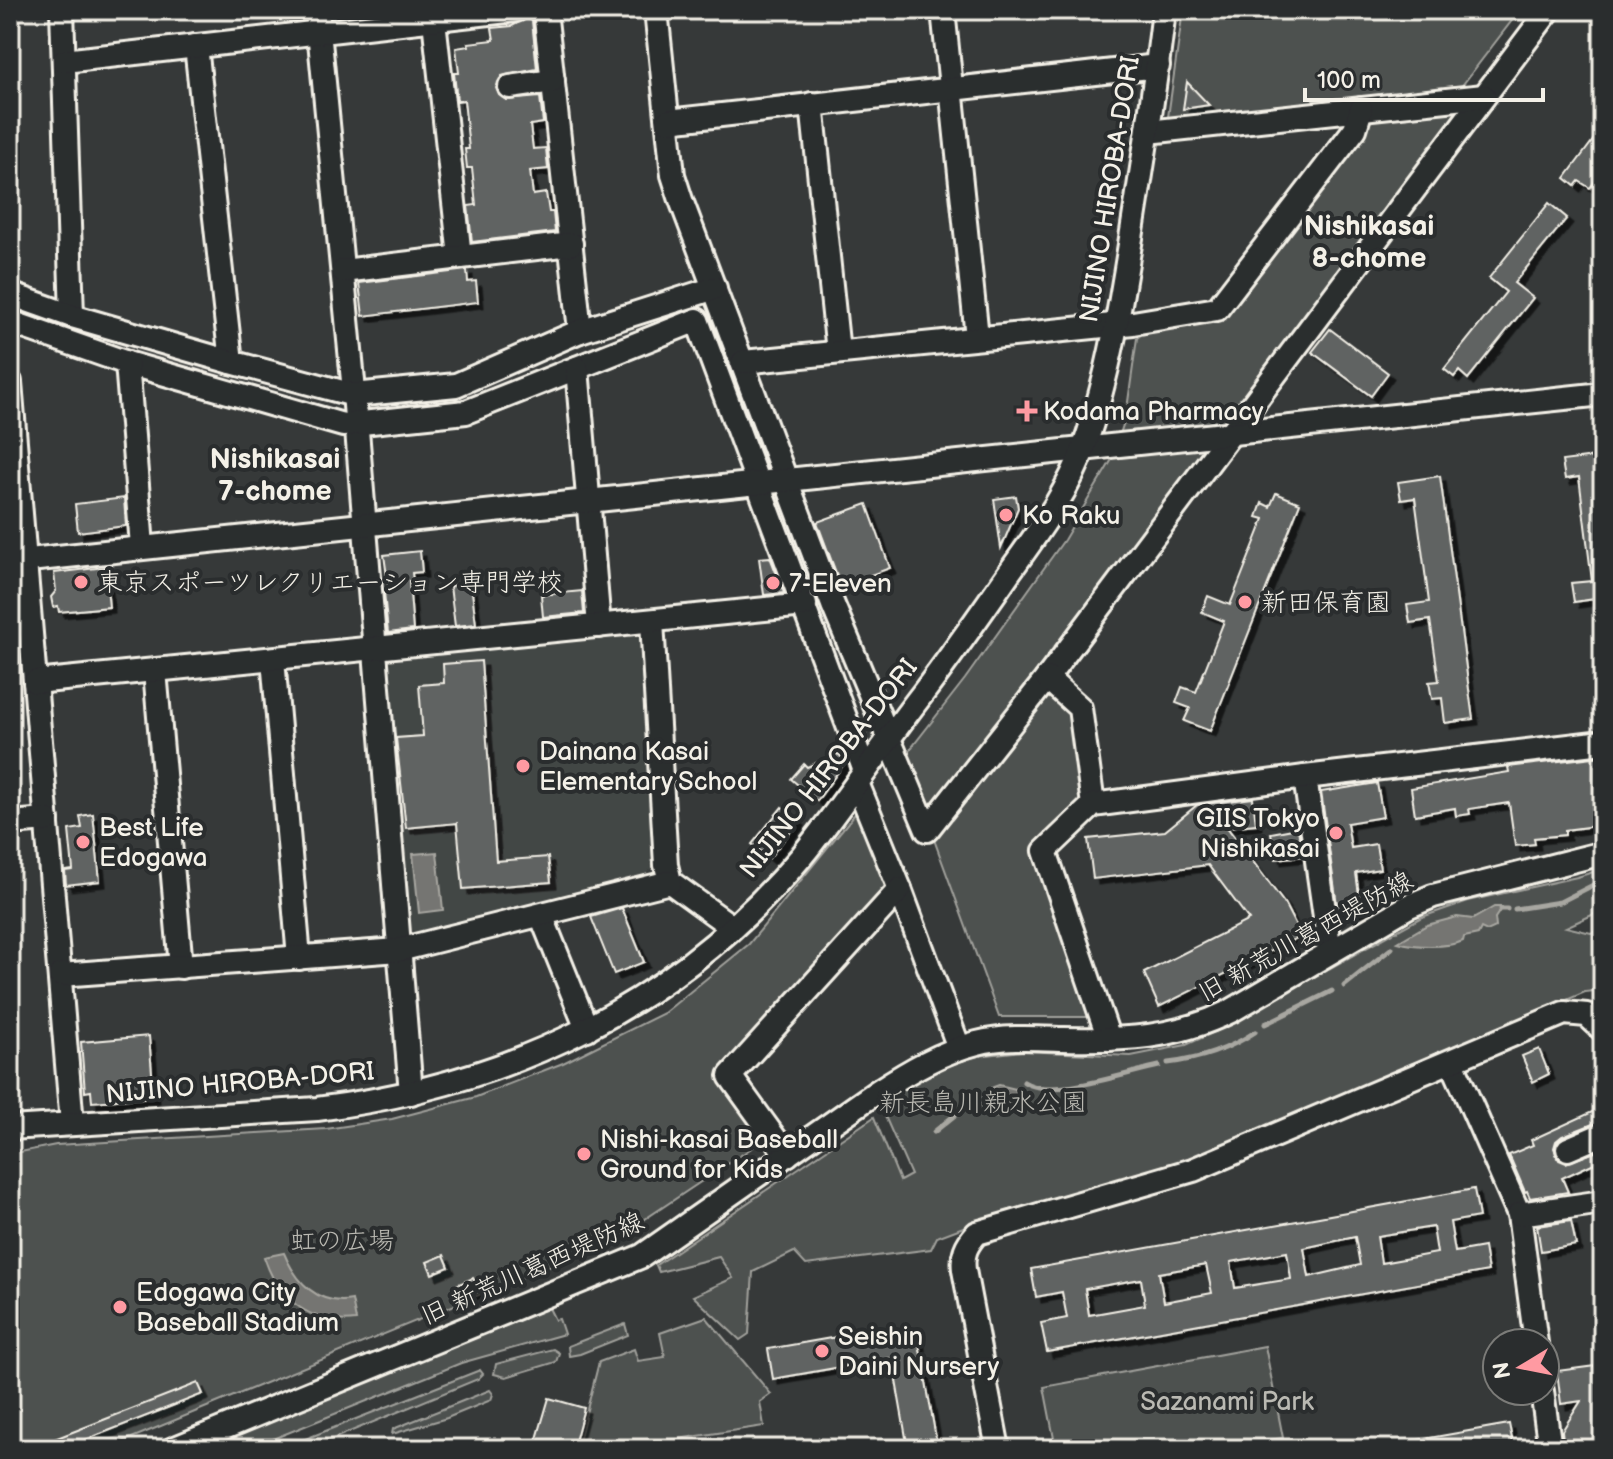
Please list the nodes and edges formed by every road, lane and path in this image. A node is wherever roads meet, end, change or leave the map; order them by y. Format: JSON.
{"nodes":[{"id":1,"x":62,"y":10,"type":"edge"},
{"id":2,"x":516,"y":10,"type":"edge"},
{"id":3,"x":545,"y":10,"type":"edge"},
{"id":4,"x":656,"y":10,"type":"edge"},
{"id":5,"x":943,"y":10,"type":"edge"},
{"id":6,"x":1164,"y":10,"type":"edge"},
{"id":7,"x":1549,"y":10,"type":"edge"},
{"id":8,"x":434,"y":20,"type":"junction"},
{"id":9,"x":318,"y":21,"type":"edge"},
{"id":10,"x":196,"y":46,"type":"junction"},
{"id":11,"x":64,"y":61,"type":"junction"},
{"id":12,"x":1158,"y":66,"type":"junction"},
{"id":13,"x":553,"y":81,"type":"junction"},
{"id":14,"x":510,"y":87,"type":"dead end"},
{"id":15,"x":951,"y":89,"type":"junction"},
{"id":16,"x":1484,"y":96,"type":"junction"},
{"id":17,"x":812,"y":104,"type":"junction"},
{"id":18,"x":1361,"y":109,"type":"junction"},
{"id":19,"x":668,"y":121,"type":"junction"},
{"id":20,"x":1148,"y":132,"type":"junction"},
{"id":21,"x":571,"y":244,"type":"junction"},
{"id":22,"x":460,"y":257,"type":"junction"},
{"id":23,"x":343,"y":271,"type":"junction"},
{"id":24,"x":715,"y":288,"type":"junction"},
{"id":25,"x":10,"y":294,"type":"edge"},
{"id":26,"x":72,"y":316,"type":"junction"},
{"id":27,"x":10,"y":322,"type":"edge"},
{"id":28,"x":1118,"y":324,"type":"junction"},
{"id":29,"x":580,"y":331,"type":"junction"},
{"id":30,"x":977,"y":337,"type":"junction"},
{"id":31,"x":838,"y":352,"type":"junction"},
{"id":32,"x":231,"y":362,"type":"junction"},
{"id":33,"x":743,"y":362,"type":"junction"},
{"id":34,"x":127,"y":363,"type":"junction"},
{"id":35,"x":577,"y":368,"type":"junction"},
{"id":36,"x":10,"y":382,"type":"edge"},
{"id":37,"x":1603,"y":394,"type":"edge"},
{"id":38,"x":354,"y":395,"type":"junction"},
{"id":39,"x":354,"y":423,"type":"junction"},
{"id":40,"x":1229,"y":433,"type":"junction"},
{"id":41,"x":1083,"y":448,"type":"junction"},
{"id":42,"x":787,"y":481,"type":"junction"},
{"id":43,"x":759,"y":484,"type":"junction"},
{"id":44,"x":588,"y":502,"type":"junction"},
{"id":45,"x":363,"y":523,"type":"junction"},
{"id":46,"x":142,"y":546,"type":"junction"},
{"id":47,"x":18,"y":561,"type":"edge"},
{"id":48,"x":805,"y":605,"type":"junction"},
{"id":49,"x":652,"y":621,"type":"junction"},
{"id":50,"x":599,"y":626,"type":"junction"},
{"id":51,"x":373,"y":649,"type":"junction"},
{"id":52,"x":273,"y":659,"type":"junction"},
{"id":53,"x":155,"y":671,"type":"junction"},
{"id":54,"x":1047,"y":678,"type":"junction"},
{"id":55,"x":35,"y":682,"type":"junction"},
{"id":56,"x":887,"y":738,"type":"junction"},
{"id":57,"x":1603,"y":742,"type":"edge"},
{"id":58,"x":861,"y":777,"type":"junction"},
{"id":59,"x":1305,"y":777,"type":"junction"},
{"id":60,"x":1093,"y":805,"type":"junction"},
{"id":61,"x":47,"y":820,"type":"junction"},
{"id":62,"x":10,"y":823,"type":"edge"},
{"id":63,"x":1603,"y":853,"type":"edge"},
{"id":64,"x":670,"y":882,"type":"junction"},
{"id":65,"x":900,"y":889,"type":"junction"},
{"id":66,"x":541,"y":915,"type":"junction"},
{"id":67,"x":732,"y":927,"type":"junction"},
{"id":68,"x":399,"y":950,"type":"junction"},
{"id":69,"x":1330,"y":952,"type":"junction"},
{"id":70,"x":299,"y":958,"type":"junction"},
{"id":71,"x":181,"y":967,"type":"junction"},
{"id":72,"x":60,"y":975,"type":"junction"},
{"id":73,"x":587,"y":1029,"type":"junction"},
{"id":74,"x":1603,"y":1030,"type":"edge"},
{"id":75,"x":1109,"y":1039,"type":"junction"},
{"id":76,"x":959,"y":1048,"type":"junction"},
{"id":77,"x":1452,"y":1062,"type":"junction"},
{"id":78,"x":411,"y":1093,"type":"junction"},
{"id":79,"x":72,"y":1124,"type":"junction"},
{"id":80,"x":10,"y":1128,"type":"edge"},
{"id":81,"x":1603,"y":1134,"type":"edge"},
{"id":82,"x":1568,"y":1149,"type":"dead end"},
{"id":83,"x":787,"y":1155,"type":"junction"},
{"id":84,"x":1603,"y":1202,"type":"edge"},
{"id":85,"x":1519,"y":1214,"type":"junction"},
{"id":86,"x":1534,"y":1327,"type":"edge"},
{"id":87,"x":1544,"y":1407,"type":"edge"},
{"id":88,"x":173,"y":1449,"type":"edge"},
{"id":89,"x":998,"y":1449,"type":"edge"},
{"id":90,"x":1550,"y":1449,"type":"edge"}],
"edges":[{"from":1,"to":11,"type":"street"},
{"from":2,"to":8,"type":"street"},
{"from":3,"to":13,"type":"street"},
{"from":4,"to":19,"type":"street"},
{"from":5,"to":15,"type":"street"},
{"from":6,"to":12,"type":"street","name":"NIJINO HIROBA-DORI"},
{"from":7,"to":16,"type":"street"},
{"from":8,"to":9,"type":"street"},
{"from":8,"to":22,"type":"street"},
{"from":9,"to":10,"type":"street"},
{"from":9,"to":23,"type":"street"},
{"from":10,"to":11,"type":"street"},
{"from":10,"to":32,"type":"street"},
{"from":11,"to":26,"type":"street"},
{"from":12,"to":15,"type":"street"},
{"from":12,"to":20,"type":"street","name":"NIJINO HIROBA-DORI"},
{"from":13,"to":14,"type":"street"},
{"from":13,"to":21,"type":"street"},
{"from":15,"to":17,"type":"street"},
{"from":15,"to":30,"type":"street"},
{"from":16,"to":18,"type":"street"},
{"from":16,"to":40,"type":"street"},
{"from":17,"to":19,"type":"street"},
{"from":17,"to":31,"type":"street"},
{"from":18,"to":20,"type":"street"},
{"from":18,"to":28,"type":"street"},
{"from":19,"to":24,"type":"street"},
{"from":20,"to":28,"type":"street","name":"NIJINO HIROBA-DORI"},
{"from":21,"to":22,"type":"street"},
{"from":21,"to":29,"type":"street"},
{"from":22,"to":23,"type":"street"},
{"from":23,"to":38,"type":"street"},
{"from":24,"to":29,"type":"street"},
{"from":24,"to":33,"type":"street"},
{"from":25,"to":26,"type":"street"},
{"from":26,"to":32,"type":"street"},
{"from":27,"to":34,"type":"street"},
{"from":28,"to":30,"type":"street"},
{"from":28,"to":41,"type":"street","name":"NIJINO HIROBA-DORI"},
{"from":29,"to":38,"type":"street"},
{"from":30,"to":31,"type":"street"},
{"from":31,"to":33,"type":"street"},
{"from":32,"to":38,"type":"street"},
{"from":33,"to":42,"type":"street"},
{"from":34,"to":39,"type":"street"},
{"from":34,"to":46,"type":"street"},
{"from":35,"to":39,"type":"street"},
{"from":35,"to":43,"type":"street"},
{"from":35,"to":44,"type":"street"},
{"from":36,"to":47,"type":"street"},
{"from":37,"to":40,"type":"street"},
{"from":38,"to":39,"type":"street"},
{"from":39,"to":45,"type":"street"},
{"from":40,"to":41,"type":"street"},
{"from":40,"to":54,"type":"street"},
{"from":41,"to":42,"type":"street"},
{"from":41,"to":56,"type":"street","name":"NIJINO HIROBA-DORI"},
{"from":42,"to":43,"type":"street"},
{"from":42,"to":56,"type":"street"},
{"from":43,"to":44,"type":"street"},
{"from":43,"to":48,"type":"street"},
{"from":44,"to":45,"type":"street"},
{"from":44,"to":50,"type":"street"},
{"from":45,"to":46,"type":"street"},
{"from":45,"to":51,"type":"street"},
{"from":46,"to":47,"type":"street"},
{"from":47,"to":55,"type":"street"},
{"from":48,"to":49,"type":"street"},
{"from":48,"to":58,"type":"street"},
{"from":49,"to":50,"type":"street"},
{"from":49,"to":64,"type":"street"},
{"from":50,"to":51,"type":"street"},
{"from":51,"to":52,"type":"street"},
{"from":51,"to":68,"type":"street"},
{"from":52,"to":53,"type":"street"},
{"from":52,"to":70,"type":"street"},
{"from":53,"to":55,"type":"street"},
{"from":53,"to":71,"type":"street"},
{"from":54,"to":56,"type":"street"},
{"from":54,"to":60,"type":"street"},
{"from":55,"to":61,"type":"street"},
{"from":56,"to":58,"type":"street","name":"NIJINO HIROBA-DORI"},
{"from":57,"to":59,"type":"street"},
{"from":58,"to":65,"type":"street"},
{"from":58,"to":67,"type":"street","name":"NIJINO HIROBA-DORI"},
{"from":59,"to":60,"type":"street"},
{"from":59,"to":69,"type":"street"},
{"from":60,"to":75,"type":"street"},
{"from":61,"to":62,"type":"street"},
{"from":61,"to":72,"type":"street"},
{"from":63,"to":69,"type":"street","name":"旧 新荒川葛西堤防線"},
{"from":64,"to":66,"type":"street"},
{"from":64,"to":67,"type":"street"},
{"from":65,"to":76,"type":"street"},
{"from":65,"to":83,"type":"street"},
{"from":66,"to":68,"type":"street"},
{"from":66,"to":73,"type":"street"},
{"from":67,"to":73,"type":"street","name":"NIJINO HIROBA-DORI"},
{"from":68,"to":70,"type":"street"},
{"from":68,"to":78,"type":"street"},
{"from":69,"to":75,"type":"street","name":"旧 新荒川葛西堤防線"},
{"from":70,"to":71,"type":"street"},
{"from":71,"to":72,"type":"street"},
{"from":72,"to":79,"type":"street"},
{"from":73,"to":78,"type":"street","name":"NIJINO HIROBA-DORI"},
{"from":74,"to":77,"type":"street"},
{"from":75,"to":76,"type":"street","name":"旧 新荒川葛西堤防線"},
{"from":76,"to":83,"type":"street","name":"旧 新荒川葛西堤防線"},
{"from":77,"to":85,"type":"street"},
{"from":77,"to":89,"type":"street"},
{"from":78,"to":79,"type":"street","name":"NIJINO HIROBA-DORI"},
{"from":79,"to":80,"type":"street","name":"NIJINO HIROBA-DORI"},
{"from":81,"to":82,"type":"street"},
{"from":83,"to":88,"type":"street","name":"旧 新荒川葛西堤防線"},
{"from":84,"to":85,"type":"street"},
{"from":85,"to":86,"type":"street"},
{"from":87,"to":90,"type":"street"}]}
